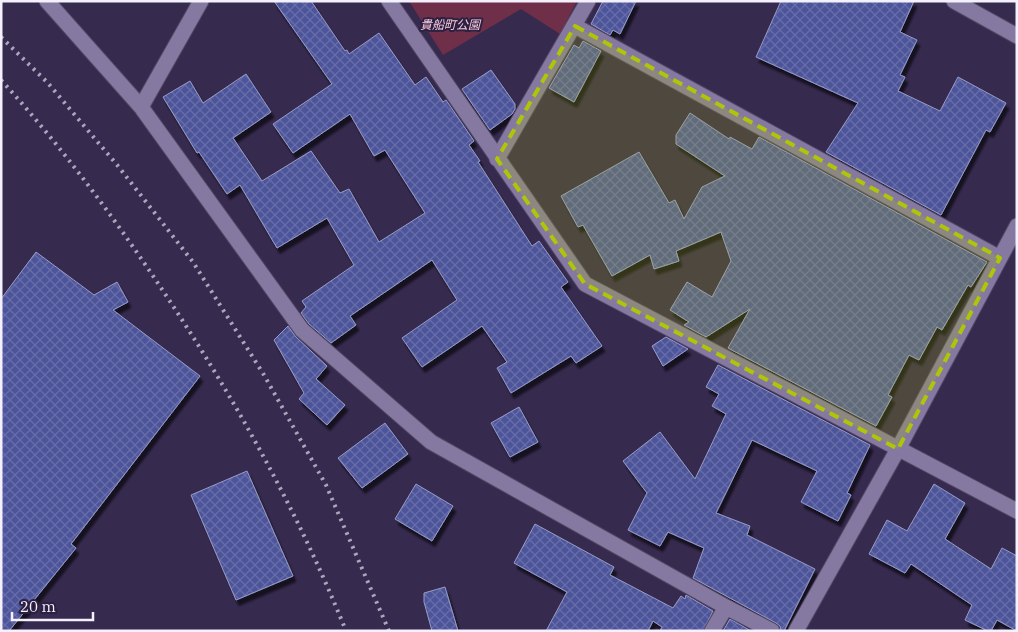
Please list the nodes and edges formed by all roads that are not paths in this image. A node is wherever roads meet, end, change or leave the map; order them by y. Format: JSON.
{"nodes":[{"id":1,"x":47,"y":1,"type":"edge"},
{"id":2,"x":201,"y":1,"type":"edge"},
{"id":3,"x":389,"y":1,"type":"edge"},
{"id":4,"x":588,"y":1,"type":"edge"},
{"id":5,"x":954,"y":1,"type":"edge"},
{"id":6,"x":575,"y":26,"type":"junction"},
{"id":7,"x":1017,"y":36,"type":"edge"},
{"id":8,"x":141,"y":107,"type":"junction"},
{"id":9,"x":497,"y":160,"type":"junction"},
{"id":10,"x":1017,"y":226,"type":"edge"},
{"id":11,"x":1000,"y":258,"type":"junction"},
{"id":12,"x":898,"y":449,"type":"junction"},
{"id":13,"x":1017,"y":511,"type":"edge"},
{"id":14,"x":726,"y":607,"type":"junction"},
{"id":15,"x":712,"y":631,"type":"edge"},
{"id":16,"x":772,"y":631,"type":"edge"},
{"id":17,"x":796,"y":631,"type":"edge"}],
"edges":[{"from":1,"to":8,"type":"street"},
{"from":2,"to":8,"type":"street"},
{"from":3,"to":9,"type":"street"},
{"from":4,"to":6,"type":"street"},
{"from":5,"to":7,"type":"street"},
{"from":6,"to":9,"type":"street"},
{"from":6,"to":11,"type":"street"},
{"from":8,"to":14,"type":"street"},
{"from":9,"to":12,"type":"street"},
{"from":10,"to":11,"type":"street"},
{"from":11,"to":12,"type":"street"},
{"from":12,"to":13,"type":"street"},
{"from":12,"to":17,"type":"street"},
{"from":14,"to":15,"type":"street"},
{"from":14,"to":16,"type":"street"}]}
